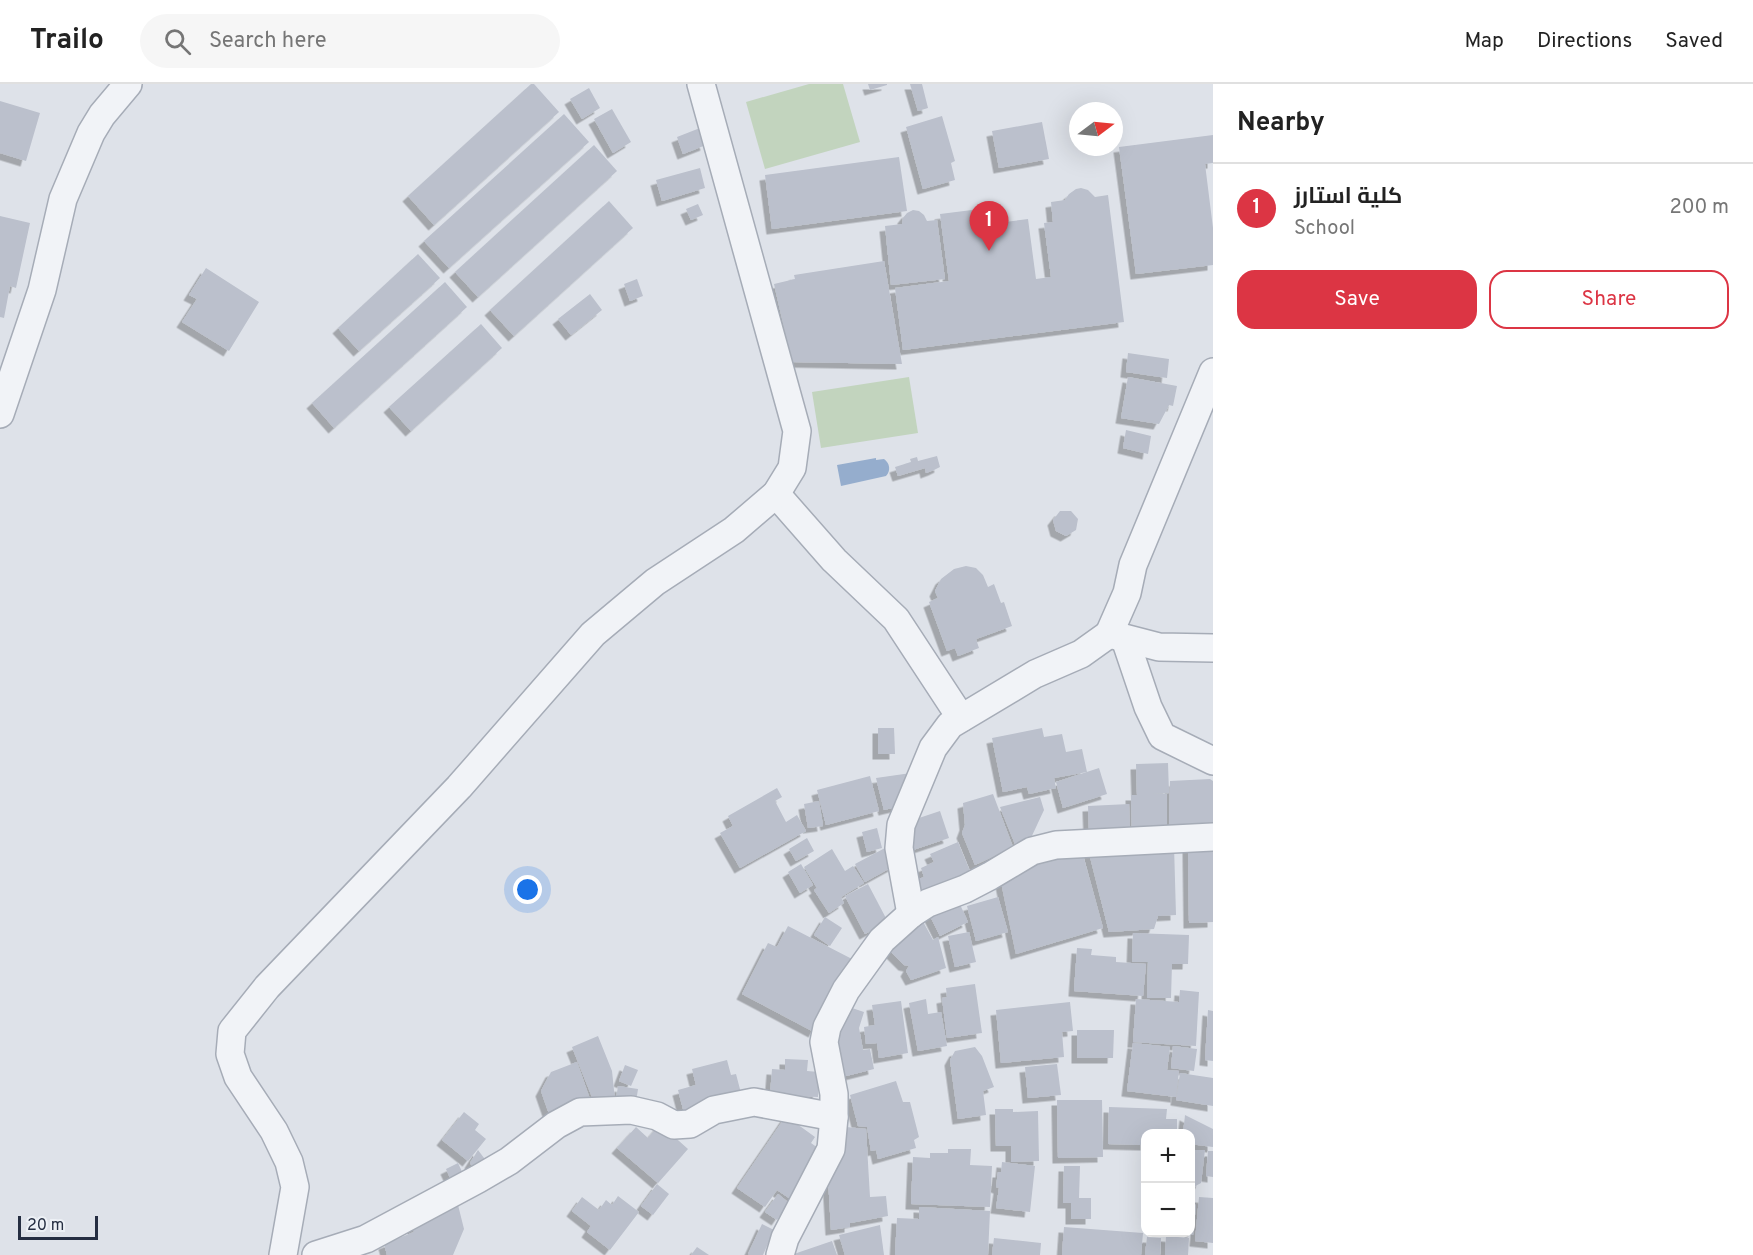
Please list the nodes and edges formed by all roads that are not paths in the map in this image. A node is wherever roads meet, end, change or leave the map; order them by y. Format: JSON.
{"nodes":[{"id":1,"x":128,"y":84,"type":"edge"},
{"id":2,"x":701,"y":84,"type":"edge"},
{"id":3,"x":1213,"y":372,"type":"edge"},
{"id":4,"x":2,"y":401,"type":"edge"},
{"id":5,"x":776,"y":494,"type":"junction"},
{"id":6,"x":1117,"y":636,"type":"junction"},
{"id":7,"x":1213,"y":648,"type":"edge"},
{"id":8,"x":962,"y":718,"type":"junction"},
{"id":9,"x":1213,"y":761,"type":"edge"},
{"id":10,"x":1213,"y":837,"type":"edge"},
{"id":11,"x":910,"y":914,"type":"junction"},
{"id":12,"x":834,"y":1117,"type":"junction"},
{"id":13,"x":283,"y":1255,"type":"edge"},
{"id":14,"x":316,"y":1255,"type":"edge"},
{"id":15,"x":780,"y":1255,"type":"edge"}],
"edges":[{"from":1,"to":4,"type":"street"},
{"from":2,"to":5,"type":"street"},
{"from":3,"to":6,"type":"street"},
{"from":5,"to":8,"type":"street"},
{"from":5,"to":13,"type":"street"},
{"from":6,"to":7,"type":"street"},
{"from":6,"to":8,"type":"street"},
{"from":6,"to":9,"type":"street"},
{"from":8,"to":11,"type":"street"},
{"from":10,"to":11,"type":"street"},
{"from":11,"to":12,"type":"street"},
{"from":12,"to":14,"type":"street"},
{"from":12,"to":15,"type":"street"}]}
